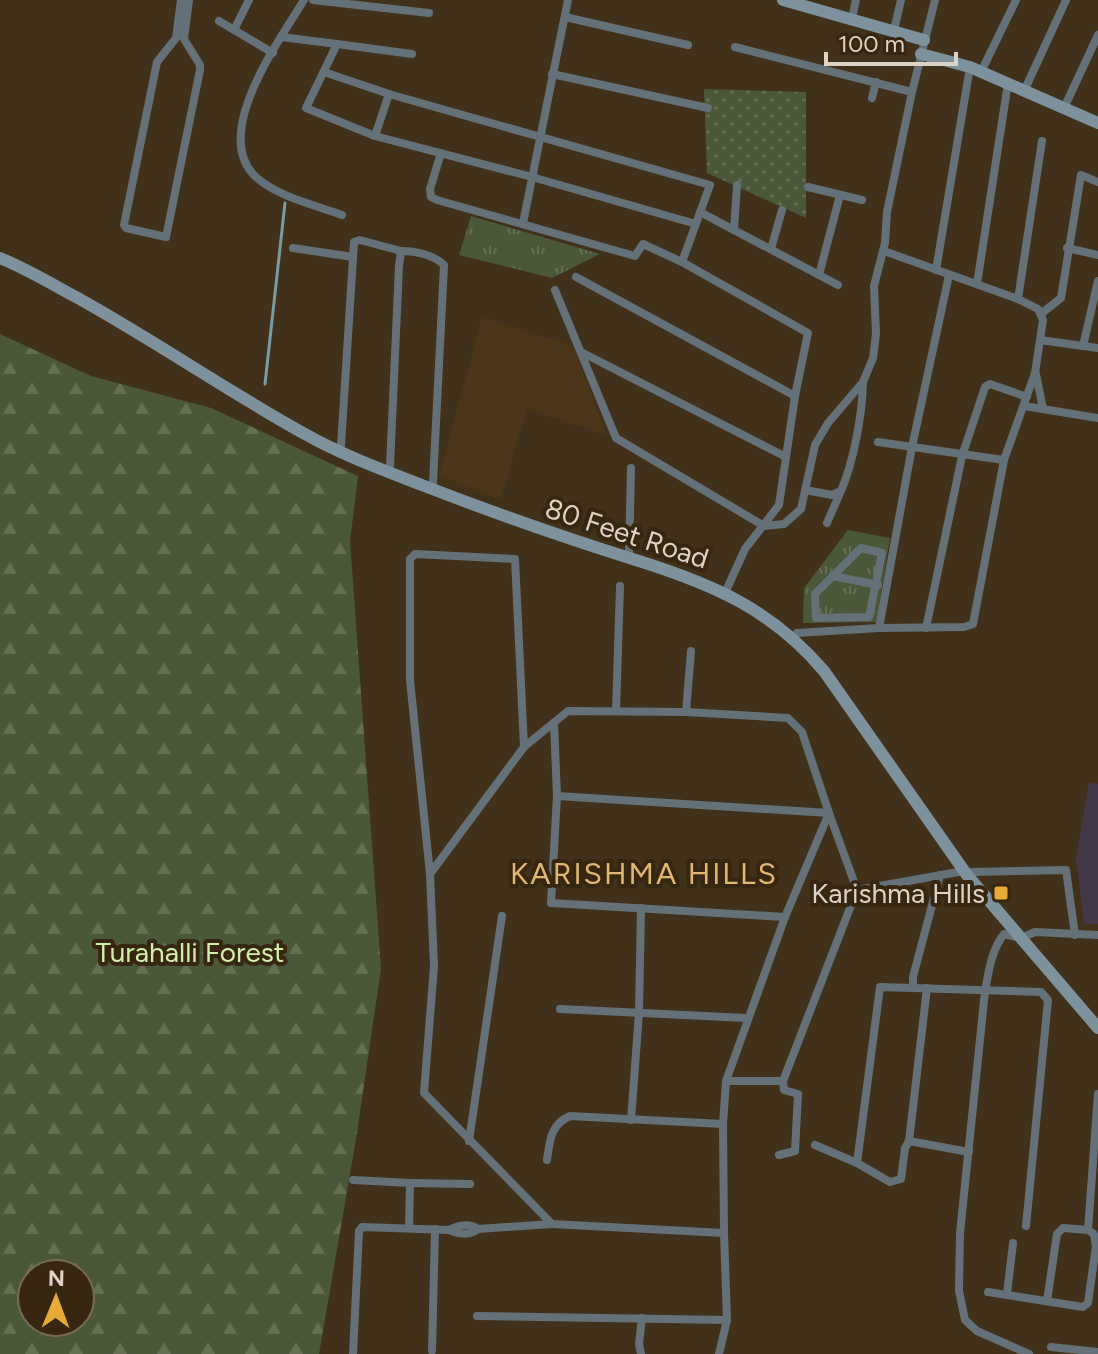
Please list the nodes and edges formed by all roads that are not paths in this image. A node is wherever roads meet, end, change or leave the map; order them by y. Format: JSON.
{"nodes":[{"id":1,"x":181,"y":0,"type":"edge"},
{"id":2,"x":189,"y":0,"type":"edge"},
{"id":3,"x":249,"y":0,"type":"edge"},
{"id":4,"x":304,"y":0,"type":"edge"},
{"id":5,"x":313,"y":0,"type":"edge"},
{"id":6,"x":568,"y":0,"type":"edge"},
{"id":7,"x":783,"y":0,"type":"edge"},
{"id":8,"x":856,"y":0,"type":"edge"},
{"id":9,"x":901,"y":0,"type":"edge"},
{"id":10,"x":935,"y":0,"type":"edge"},
{"id":11,"x":1016,"y":0,"type":"edge"},
{"id":12,"x":1066,"y":0,"type":"edge"},
{"id":13,"x":811,"y":4,"type":"edge"},
{"id":14,"x":429,"y":13,"type":"dead end"},
{"id":15,"x":182,"y":16,"type":"junction"},
{"id":16,"x":565,"y":17,"type":"junction"},
{"id":17,"x":852,"y":18,"type":"junction"},
{"id":18,"x":219,"y":21,"type":"dead end"},
{"id":19,"x":234,"y":30,"type":"junction"},
{"id":20,"x":894,"y":30,"type":"junction"},
{"id":21,"x":1098,"y":35,"type":"edge"},
{"id":22,"x":281,"y":37,"type":"junction"},
{"id":23,"x":924,"y":40,"type":"junction"},
{"id":24,"x":337,"y":44,"type":"junction"},
{"id":25,"x":688,"y":45,"type":"dead end"},
{"id":26,"x":735,"y":47,"type":"dead end"},
{"id":27,"x":273,"y":53,"type":"junction"},
{"id":28,"x":412,"y":54,"type":"dead end"},
{"id":29,"x":921,"y":54,"type":"junction"},
{"id":30,"x":975,"y":70,"type":"junction"},
{"id":31,"x":324,"y":72,"type":"junction"},
{"id":32,"x":552,"y":74,"type":"junction"},
{"id":33,"x":876,"y":82,"type":"junction"},
{"id":34,"x":1008,"y":83,"type":"junction"},
{"id":35,"x":1025,"y":89,"type":"junction"},
{"id":36,"x":912,"y":92,"type":"junction"},
{"id":37,"x":389,"y":94,"type":"junction"},
{"id":38,"x":872,"y":98,"type":"dead end"},
{"id":39,"x":708,"y":108,"type":"dead end"},
{"id":40,"x":1064,"y":108,"type":"junction"},
{"id":41,"x":1098,"y":123,"type":"edge"},
{"id":42,"x":375,"y":136,"type":"junction"},
{"id":43,"x":540,"y":136,"type":"junction"},
{"id":44,"x":1042,"y":141,"type":"dead end"},
{"id":45,"x":441,"y":153,"type":"junction"},
{"id":46,"x":532,"y":177,"type":"junction"},
{"id":47,"x":1098,"y":182,"type":"edge"},
{"id":48,"x":737,"y":185,"type":"dead end"},
{"id":49,"x":808,"y":187,"type":"dead end"},
{"id":50,"x":840,"y":195,"type":"junction"},
{"id":51,"x":862,"y":200,"type":"dead end"},
{"id":52,"x":782,"y":210,"type":"dead end"},
{"id":53,"x":700,"y":212,"type":"junction"},
{"id":54,"x":342,"y":215,"type":"dead end"},
{"id":55,"x":523,"y":223,"type":"junction"},
{"id":56,"x":696,"y":224,"type":"junction"},
{"id":57,"x":734,"y":230,"type":"junction"},
{"id":58,"x":293,"y":248,"type":"dead end"},
{"id":59,"x":1067,"y":248,"type":"junction"},
{"id":60,"x":771,"y":249,"type":"junction"},
{"id":61,"x":0,"y":250,"type":"edge"},
{"id":62,"x":401,"y":251,"type":"junction"},
{"id":63,"x":884,"y":251,"type":"junction"},
{"id":64,"x":1098,"y":255,"type":"edge"},
{"id":65,"x":353,"y":257,"type":"junction"},
{"id":66,"x":0,"y":258,"type":"edge"},
{"id":67,"x":682,"y":262,"type":"junction"},
{"id":68,"x":936,"y":270,"type":"junction"},
{"id":69,"x":819,"y":275,"type":"junction"},
{"id":70,"x":949,"y":275,"type":"junction"},
{"id":71,"x":576,"y":277,"type":"dead end"},
{"id":72,"x":1098,"y":281,"type":"edge"},
{"id":73,"x":977,"y":284,"type":"junction"},
{"id":74,"x":838,"y":285,"type":"dead end"},
{"id":75,"x":68,"y":289,"type":"junction"},
{"id":76,"x":555,"y":290,"type":"dead end"},
{"id":77,"x":1018,"y":299,"type":"junction"},
{"id":78,"x":1042,"y":313,"type":"junction"},
{"id":79,"x":1040,"y":340,"type":"junction"},
{"id":80,"x":1083,"y":346,"type":"junction"},
{"id":81,"x":1098,"y":348,"type":"edge"},
{"id":82,"x":581,"y":352,"type":"junction"},
{"id":83,"x":1035,"y":373,"type":"junction"},
{"id":84,"x":863,"y":382,"type":"junction"},
{"id":85,"x":795,"y":396,"type":"junction"},
{"id":86,"x":1026,"y":401,"type":"junction"},
{"id":87,"x":1043,"y":409,"type":"junction"},
{"id":88,"x":1098,"y":418,"type":"edge"},
{"id":89,"x":878,"y":442,"type":"dead end"},
{"id":90,"x":341,"y":446,"type":"junction"},
{"id":91,"x":912,"y":447,"type":"junction"},
{"id":92,"x":962,"y":456,"type":"junction"},
{"id":93,"x":786,"y":457,"type":"junction"},
{"id":94,"x":1004,"y":460,"type":"junction"},
{"id":95,"x":390,"y":466,"type":"junction"},
{"id":96,"x":631,"y":468,"type":"dead end"},
{"id":97,"x":433,"y":483,"type":"junction"},
{"id":98,"x":805,"y":490,"type":"junction"},
{"id":99,"x":840,"y":493,"type":"junction"},
{"id":100,"x":827,"y":523,"type":"dead end"},
{"id":101,"x":764,"y":526,"type":"junction"},
{"id":102,"x":630,"y":555,"type":"junction"},
{"id":103,"x":833,"y":576,"type":"junction"},
{"id":104,"x":876,"y":585,"type":"junction"},
{"id":105,"x":620,"y":586,"type":"dead end"},
{"id":106,"x":886,"y":587,"type":"junction"},
{"id":107,"x":727,"y":590,"type":"junction"},
{"id":108,"x":879,"y":628,"type":"junction"},
{"id":109,"x":926,"y":628,"type":"junction"},
{"id":110,"x":797,"y":633,"type":"junction"},
{"id":111,"x":691,"y":651,"type":"dead end"},
{"id":112,"x":616,"y":711,"type":"junction"},
{"id":113,"x":686,"y":712,"type":"junction"},
{"id":114,"x":554,"y":723,"type":"junction"},
{"id":115,"x":524,"y":747,"type":"junction"},
{"id":116,"x":557,"y":796,"type":"junction"},
{"id":117,"x":829,"y":813,"type":"junction"},
{"id":118,"x":968,"y":871,"type":"junction"},
{"id":119,"x":430,"y":874,"type":"junction"},
{"id":120,"x":940,"y":875,"type":"junction"},
{"id":121,"x":857,"y":890,"type":"junction"},
{"id":122,"x":641,"y":908,"type":"junction"},
{"id":123,"x":502,"y":916,"type":"dead end"},
{"id":124,"x":785,"y":917,"type":"junction"},
{"id":125,"x":1075,"y":935,"type":"junction"},
{"id":126,"x":1098,"y":935,"type":"edge"},
{"id":127,"x":1024,"y":936,"type":"junction"},
{"id":128,"x":913,"y":988,"type":"junction"},
{"id":129,"x":927,"y":988,"type":"junction"},
{"id":130,"x":985,"y":991,"type":"junction"},
{"id":131,"x":560,"y":1009,"type":"dead end"},
{"id":132,"x":639,"y":1012,"type":"junction"},
{"id":133,"x":746,"y":1018,"type":"junction"},
{"id":134,"x":1098,"y":1019,"type":"edge"},
{"id":135,"x":1098,"y":1028,"type":"edge"},
{"id":136,"x":726,"y":1081,"type":"junction"},
{"id":137,"x":783,"y":1081,"type":"junction"},
{"id":138,"x":1098,"y":1094,"type":"edge"},
{"id":139,"x":631,"y":1120,"type":"junction"},
{"id":140,"x":723,"y":1124,"type":"junction"},
{"id":141,"x":469,"y":1141,"type":"junction"},
{"id":142,"x":909,"y":1141,"type":"junction"},
{"id":143,"x":815,"y":1145,"type":"dead end"},
{"id":144,"x":969,"y":1152,"type":"junction"},
{"id":145,"x":779,"y":1155,"type":"dead end"},
{"id":146,"x":547,"y":1160,"type":"dead end"},
{"id":147,"x":857,"y":1163,"type":"junction"},
{"id":148,"x":353,"y":1180,"type":"dead end"},
{"id":149,"x":410,"y":1183,"type":"junction"},
{"id":150,"x":470,"y":1184,"type":"dead end"},
{"id":151,"x":1095,"y":1190,"type":"edge"},
{"id":152,"x":552,"y":1224,"type":"junction"},
{"id":153,"x":1026,"y":1226,"type":"dead end"},
{"id":154,"x":409,"y":1228,"type":"junction"},
{"id":155,"x":435,"y":1229,"type":"junction"},
{"id":156,"x":1088,"y":1230,"type":"junction"},
{"id":157,"x":724,"y":1233,"type":"junction"},
{"id":158,"x":1013,"y":1243,"type":"dead end"},
{"id":159,"x":988,"y":1292,"type":"dead end"},
{"id":160,"x":1007,"y":1294,"type":"junction"},
{"id":161,"x":1047,"y":1301,"type":"junction"},
{"id":162,"x":477,"y":1316,"type":"dead end"},
{"id":163,"x":642,"y":1318,"type":"junction"},
{"id":164,"x":727,"y":1320,"type":"junction"},
{"id":165,"x":1051,"y":1347,"type":"dead end"},
{"id":166,"x":432,"y":1351,"type":"dead end"},
{"id":167,"x":1098,"y":1352,"type":"edge"},
{"id":168,"x":353,"y":1354,"type":"edge"},
{"id":169,"x":641,"y":1354,"type":"edge"},
{"id":170,"x":719,"y":1354,"type":"edge"},
{"id":171,"x":1029,"y":1354,"type":"edge"}],
"edges":[{"from":1,"to":15,"type":"street"},
{"from":2,"to":15,"type":"street"},
{"from":3,"to":19,"type":"street"},
{"from":4,"to":22,"type":"street"},
{"from":5,"to":14,"type":"street"},
{"from":6,"to":16,"type":"street"},
{"from":7,"to":13,"type":"main road"},
{"from":8,"to":17,"type":"street"},
{"from":9,"to":20,"type":"street"},
{"from":10,"to":23,"type":"street"},
{"from":11,"to":30,"type":"street"},
{"from":12,"to":35,"type":"street"},
{"from":13,"to":17,"type":"main road"},
{"from":15,"to":15,"type":"street"},
{"from":16,"to":25,"type":"street"},
{"from":16,"to":32,"type":"street"},
{"from":17,"to":20,"type":"main road"},
{"from":18,"to":19,"type":"street"},
{"from":19,"to":27,"type":"street"},
{"from":20,"to":23,"type":"main road"},
{"from":21,"to":40,"type":"street"},
{"from":22,"to":24,"type":"street"},
{"from":22,"to":27,"type":"street"},
{"from":23,"to":29,"type":"street"},
{"from":24,"to":28,"type":"street"},
{"from":24,"to":31,"type":"street"},
{"from":26,"to":33,"type":"street"},
{"from":27,"to":54,"type":"street"},
{"from":29,"to":30,"type":"main road"},
{"from":29,"to":36,"type":"street"},
{"from":30,"to":34,"type":"main road"},
{"from":30,"to":68,"type":"street"},
{"from":31,"to":37,"type":"street"},
{"from":31,"to":42,"type":"street"},
{"from":32,"to":39,"type":"street"},
{"from":32,"to":43,"type":"street"},
{"from":33,"to":36,"type":"street"},
{"from":33,"to":38,"type":"street"},
{"from":34,"to":35,"type":"main road"},
{"from":34,"to":73,"type":"street"},
{"from":35,"to":40,"type":"main road"},
{"from":36,"to":63,"type":"street"},
{"from":37,"to":42,"type":"street"},
{"from":37,"to":43,"type":"street"},
{"from":40,"to":41,"type":"main road"},
{"from":42,"to":45,"type":"street"},
{"from":43,"to":46,"type":"street"},
{"from":43,"to":53,"type":"street"},
{"from":44,"to":77,"type":"street"},
{"from":45,"to":46,"type":"street"},
{"from":45,"to":55,"type":"street"},
{"from":46,"to":55,"type":"street"},
{"from":46,"to":56,"type":"street"},
{"from":47,"to":59,"type":"street"},
{"from":48,"to":57,"type":"street"},
{"from":49,"to":50,"type":"street"},
{"from":50,"to":51,"type":"street"},
{"from":50,"to":69,"type":"street"},
{"from":52,"to":60,"type":"street"},
{"from":53,"to":56,"type":"street"},
{"from":53,"to":57,"type":"street"},
{"from":55,"to":67,"type":"street"},
{"from":56,"to":67,"type":"street"},
{"from":57,"to":60,"type":"street"},
{"from":58,"to":65,"type":"street"},
{"from":59,"to":64,"type":"street"},
{"from":59,"to":78,"type":"street"},
{"from":60,"to":69,"type":"street"},
{"from":61,"to":75,"type":"main road","name":"80 Feet Road"},
{"from":62,"to":65,"type":"street"},
{"from":62,"to":95,"type":"street"},
{"from":62,"to":97,"type":"street"},
{"from":63,"to":68,"type":"street"},
{"from":63,"to":84,"type":"street"},
{"from":65,"to":90,"type":"street"},
{"from":66,"to":75,"type":"main road","name":"80 Feet Road"},
{"from":67,"to":85,"type":"street"},
{"from":68,"to":70,"type":"street"},
{"from":69,"to":74,"type":"street"},
{"from":70,"to":73,"type":"street"},
{"from":70,"to":91,"type":"street"},
{"from":71,"to":85,"type":"street"},
{"from":72,"to":80,"type":"street"},
{"from":73,"to":77,"type":"street"},
{"from":75,"to":90,"type":"main road","name":"80 Feet Road"},
{"from":75,"to":102,"type":"main road","name":"80 Feet Road"},
{"from":76,"to":82,"type":"street"},
{"from":77,"to":78,"type":"street"},
{"from":78,"to":79,"type":"street"},
{"from":79,"to":80,"type":"street"},
{"from":79,"to":83,"type":"street"},
{"from":80,"to":81,"type":"street"},
{"from":82,"to":93,"type":"street"},
{"from":82,"to":101,"type":"street"},
{"from":83,"to":86,"type":"street"},
{"from":83,"to":87,"type":"street"},
{"from":84,"to":98,"type":"street"},
{"from":84,"to":99,"type":"street"},
{"from":85,"to":93,"type":"street"},
{"from":86,"to":87,"type":"street"},
{"from":86,"to":92,"type":"street"},
{"from":86,"to":94,"type":"street"},
{"from":87,"to":88,"type":"street"},
{"from":89,"to":91,"type":"street"},
{"from":90,"to":95,"type":"main road","name":"80 Feet Road"},
{"from":91,"to":92,"type":"street"},
{"from":91,"to":106,"type":"street"},
{"from":92,"to":94,"type":"street"},
{"from":92,"to":109,"type":"street"},
{"from":93,"to":101,"type":"street"},
{"from":94,"to":109,"type":"street"},
{"from":95,"to":97,"type":"main road","name":"80 Feet Road"},
{"from":96,"to":102,"type":"street"},
{"from":97,"to":102,"type":"main road","name":"80 Feet Road"},
{"from":98,"to":99,"type":"street"},
{"from":98,"to":101,"type":"street"},
{"from":99,"to":100,"type":"street"},
{"from":101,"to":107,"type":"street"},
{"from":102,"to":107,"type":"main road","name":"80 Feet Road"},
{"from":103,"to":104,"type":"street"},
{"from":103,"to":104,"type":"street"},
{"from":103,"to":104,"type":"street"},
{"from":104,"to":106,"type":"street"},
{"from":105,"to":112,"type":"street"},
{"from":106,"to":108,"type":"street"},
{"from":107,"to":110,"type":"main road","name":"80 Feet Road"},
{"from":107,"to":118,"type":"main road","name":"80 Feet Road"},
{"from":108,"to":109,"type":"street"},
{"from":108,"to":110,"type":"street"},
{"from":110,"to":118,"type":"main road","name":"80 Feet Road"},
{"from":111,"to":113,"type":"street"},
{"from":112,"to":113,"type":"street"},
{"from":112,"to":114,"type":"street"},
{"from":113,"to":117,"type":"street"},
{"from":114,"to":115,"type":"street"},
{"from":114,"to":116,"type":"street"},
{"from":115,"to":119,"type":"street"},
{"from":115,"to":119,"type":"street"},
{"from":116,"to":117,"type":"street"},
{"from":116,"to":122,"type":"street"},
{"from":117,"to":121,"type":"street"},
{"from":117,"to":124,"type":"street"},
{"from":118,"to":120,"type":"street"},
{"from":118,"to":125,"type":"street"},
{"from":118,"to":127,"type":"main road","name":"80 Feet Road"},
{"from":119,"to":141,"type":"street"},
{"from":120,"to":121,"type":"street"},
{"from":120,"to":128,"type":"street"},
{"from":121,"to":137,"type":"street"},
{"from":122,"to":124,"type":"street"},
{"from":122,"to":132,"type":"street"},
{"from":123,"to":141,"type":"street"},
{"from":124,"to":133,"type":"street"},
{"from":125,"to":126,"type":"street"},
{"from":125,"to":127,"type":"street"},
{"from":127,"to":130,"type":"street"},
{"from":127,"to":134,"type":"main road","name":"80 Feet Road"},
{"from":127,"to":135,"type":"main road","name":"80 Feet Road"},
{"from":128,"to":129,"type":"street"},
{"from":128,"to":147,"type":"street"},
{"from":129,"to":130,"type":"street"},
{"from":129,"to":142,"type":"street"},
{"from":130,"to":144,"type":"street"},
{"from":130,"to":153,"type":"street"},
{"from":131,"to":132,"type":"street"},
{"from":132,"to":133,"type":"street"},
{"from":132,"to":139,"type":"street"},
{"from":133,"to":136,"type":"street"},
{"from":136,"to":137,"type":"street"},
{"from":136,"to":140,"type":"street"},
{"from":137,"to":145,"type":"street"},
{"from":138,"to":151,"type":"street"},
{"from":139,"to":140,"type":"street"},
{"from":139,"to":146,"type":"street"},
{"from":140,"to":157,"type":"street"},
{"from":141,"to":152,"type":"street"},
{"from":142,"to":144,"type":"street"},
{"from":142,"to":147,"type":"street"},
{"from":143,"to":147,"type":"street"},
{"from":144,"to":171,"type":"street"},
{"from":148,"to":149,"type":"street"},
{"from":149,"to":150,"type":"street"},
{"from":149,"to":154,"type":"street"},
{"from":151,"to":156,"type":"street"},
{"from":152,"to":155,"type":"street"},
{"from":152,"to":157,"type":"street"},
{"from":154,"to":155,"type":"street"},
{"from":154,"to":168,"type":"street"},
{"from":155,"to":166,"type":"street"},
{"from":156,"to":161,"type":"street"},
{"from":156,"to":161,"type":"street"},
{"from":157,"to":164,"type":"street"},
{"from":158,"to":160,"type":"street"},
{"from":159,"to":160,"type":"street"},
{"from":160,"to":161,"type":"street"},
{"from":162,"to":163,"type":"street"},
{"from":163,"to":164,"type":"street"},
{"from":163,"to":169,"type":"street"},
{"from":164,"to":170,"type":"street"},
{"from":165,"to":167,"type":"street"}]}
